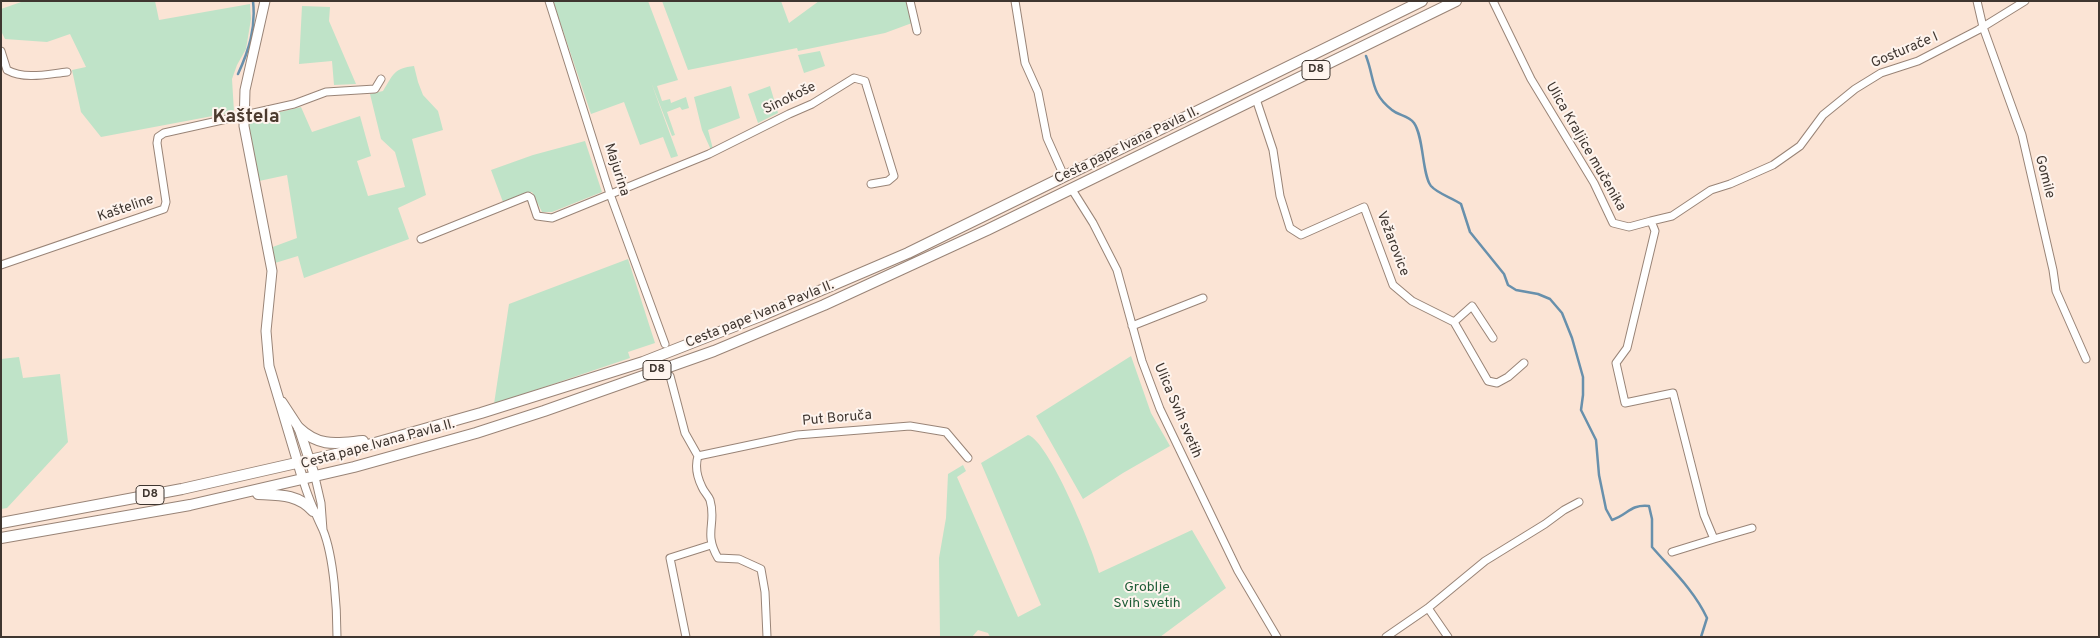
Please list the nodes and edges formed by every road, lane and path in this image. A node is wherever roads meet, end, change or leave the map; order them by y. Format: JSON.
{"nodes":[{"id":1,"x":265,"y":1,"type":"edge"},
{"id":2,"x":549,"y":1,"type":"edge"},
{"id":3,"x":910,"y":1,"type":"edge"},
{"id":4,"x":1015,"y":1,"type":"edge"},
{"id":5,"x":1422,"y":1,"type":"edge"},
{"id":6,"x":1456,"y":1,"type":"edge"},
{"id":7,"x":1493,"y":1,"type":"edge"},
{"id":8,"x":1977,"y":1,"type":"edge"},
{"id":9,"x":2025,"y":1,"type":"edge"},
{"id":10,"x":1983,"y":27,"type":"junction"},
{"id":11,"x":917,"y":31,"type":"dead end"},
{"id":12,"x":1,"y":51,"type":"edge"},
{"id":13,"x":67,"y":72,"type":"dead end"},
{"id":14,"x":381,"y":79,"type":"dead end"},
{"id":15,"x":1256,"y":99,"type":"junction"},
{"id":16,"x":243,"y":116,"type":"junction"},
{"id":17,"x":1064,"y":176,"type":"junction"},
{"id":18,"x":871,"y":184,"type":"dead end"},
{"id":19,"x":1071,"y":188,"type":"junction"},
{"id":20,"x":610,"y":194,"type":"junction"},
{"id":21,"x":1651,"y":221,"type":"junction"},
{"id":22,"x":421,"y":239,"type":"dead end"},
{"id":23,"x":1,"y":265,"type":"edge"},
{"id":24,"x":1203,"y":298,"type":"dead end"},
{"id":25,"x":1454,"y":322,"type":"junction"},
{"id":26,"x":1132,"y":326,"type":"junction"},
{"id":27,"x":1493,"y":338,"type":"dead end"},
{"id":28,"x":665,"y":344,"type":"dead end"},
{"id":29,"x":2086,"y":359,"type":"dead end"},
{"id":30,"x":1524,"y":363,"type":"dead end"},
{"id":31,"x":670,"y":376,"type":"dead end"},
{"id":32,"x":279,"y":398,"type":"junction"},
{"id":33,"x":299,"y":428,"type":"junction"},
{"id":34,"x":382,"y":442,"type":"junction"},
{"id":35,"x":698,"y":456,"type":"junction"},
{"id":36,"x":968,"y":458,"type":"dead end"},
{"id":37,"x":310,"y":460,"type":"junction"},
{"id":38,"x":298,"y":463,"type":"junction"},
{"id":39,"x":315,"y":477,"type":"junction"},
{"id":40,"x":303,"y":480,"type":"junction"},
{"id":41,"x":250,"y":492,"type":"junction"},
{"id":42,"x":1579,"y":502,"type":"dead end"},
{"id":43,"x":313,"y":511,"type":"junction"},
{"id":44,"x":1,"y":523,"type":"edge"},
{"id":45,"x":1752,"y":528,"type":"dead end"},
{"id":46,"x":323,"y":531,"type":"junction"},
{"id":47,"x":1,"y":538,"type":"edge"},
{"id":48,"x":1714,"y":539,"type":"junction"},
{"id":49,"x":711,"y":545,"type":"junction"},
{"id":50,"x":1672,"y":552,"type":"dead end"},
{"id":51,"x":1428,"y":608,"type":"junction"},
{"id":52,"x":338,"y":637,"type":"edge"},
{"id":53,"x":686,"y":637,"type":"edge"},
{"id":54,"x":767,"y":637,"type":"edge"},
{"id":55,"x":1277,"y":637,"type":"edge"},
{"id":56,"x":1386,"y":637,"type":"edge"},
{"id":57,"x":1448,"y":637,"type":"edge"}],
"edges":[{"from":1,"to":16,"type":"street"},
{"from":2,"to":20,"type":"street","name":"Majurina"},
{"from":3,"to":11,"type":"street"},
{"from":4,"to":17,"type":"street"},
{"from":5,"to":17,"type":"main road","name":"Cesta pape Ivana Pavla II.","number":"D8"},
{"from":6,"to":15,"type":"main road","name":"Cesta pape Ivana Pavla II.","number":"D8"},
{"from":7,"to":21,"type":"street","name":"Ulica Kraljice mučenika"},
{"from":8,"to":10,"type":"street","name":"Gomile"},
{"from":9,"to":10,"type":"street","name":"Gosturače I"},
{"from":10,"to":21,"type":"street","name":"Gosturače I"},
{"from":10,"to":29,"type":"street","name":"Gomile"},
{"from":12,"to":13,"type":"street"},
{"from":14,"to":16,"type":"street"},
{"from":15,"to":19,"type":"main road","name":"Cesta pape Ivana Pavla II.","number":"D8"},
{"from":15,"to":25,"type":"street","name":"Vežarovice"},
{"from":16,"to":23,"type":"street","name":"Kašteline"},
{"from":16,"to":32,"type":"street"},
{"from":17,"to":34,"type":"main road","name":"Cesta pape Ivana Pavla II.","number":"D8"},
{"from":18,"to":20,"type":"street","name":"Sinokoše"},
{"from":19,"to":26,"type":"street","name":"Ulica Svih svetih"},
{"from":19,"to":39,"type":"main road","name":"Cesta pape Ivana Pavla II.","number":"D8"},
{"from":20,"to":22,"type":"street"},
{"from":20,"to":28,"type":"street","name":"Majurina"},
{"from":21,"to":48,"type":"street"},
{"from":24,"to":26,"type":"street"},
{"from":25,"to":27,"type":"street"},
{"from":25,"to":30,"type":"street"},
{"from":26,"to":55,"type":"street","name":"Ulica Svih svetih"},
{"from":31,"to":35,"type":"street"},
{"from":32,"to":33,"type":"street"},
{"from":32,"to":38,"type":"street"},
{"from":33,"to":34,"type":"main road"},
{"from":33,"to":37,"type":"street"},
{"from":34,"to":37,"type":"main road","name":"Cesta pape Ivana Pavla II.","number":"D8"},
{"from":35,"to":36,"type":"street","name":"Put Boruča"},
{"from":35,"to":49,"type":"street"},
{"from":37,"to":38,"type":"main road","name":"Cesta pape Ivana Pavla II.","number":"D8"},
{"from":37,"to":39,"type":"street"},
{"from":38,"to":40,"type":"street"},
{"from":38,"to":44,"type":"main road","name":"Cesta pape Ivana Pavla II.","number":"D8"},
{"from":39,"to":40,"type":"main road","name":"Cesta pape Ivana Pavla II.","number":"D8"},
{"from":39,"to":46,"type":"street"},
{"from":40,"to":41,"type":"main road","name":"Cesta pape Ivana Pavla II.","number":"D8"},
{"from":40,"to":43,"type":"street"},
{"from":41,"to":43,"type":"main road"},
{"from":41,"to":47,"type":"main road","name":"Cesta pape Ivana Pavla II.","number":"D8"},
{"from":42,"to":51,"type":"street"},
{"from":43,"to":46,"type":"street"},
{"from":45,"to":48,"type":"street"},
{"from":46,"to":52,"type":"street"},
{"from":48,"to":50,"type":"street"},
{"from":49,"to":53,"type":"street"},
{"from":49,"to":54,"type":"street"},
{"from":51,"to":56,"type":"street"},
{"from":51,"to":57,"type":"street"}]}
